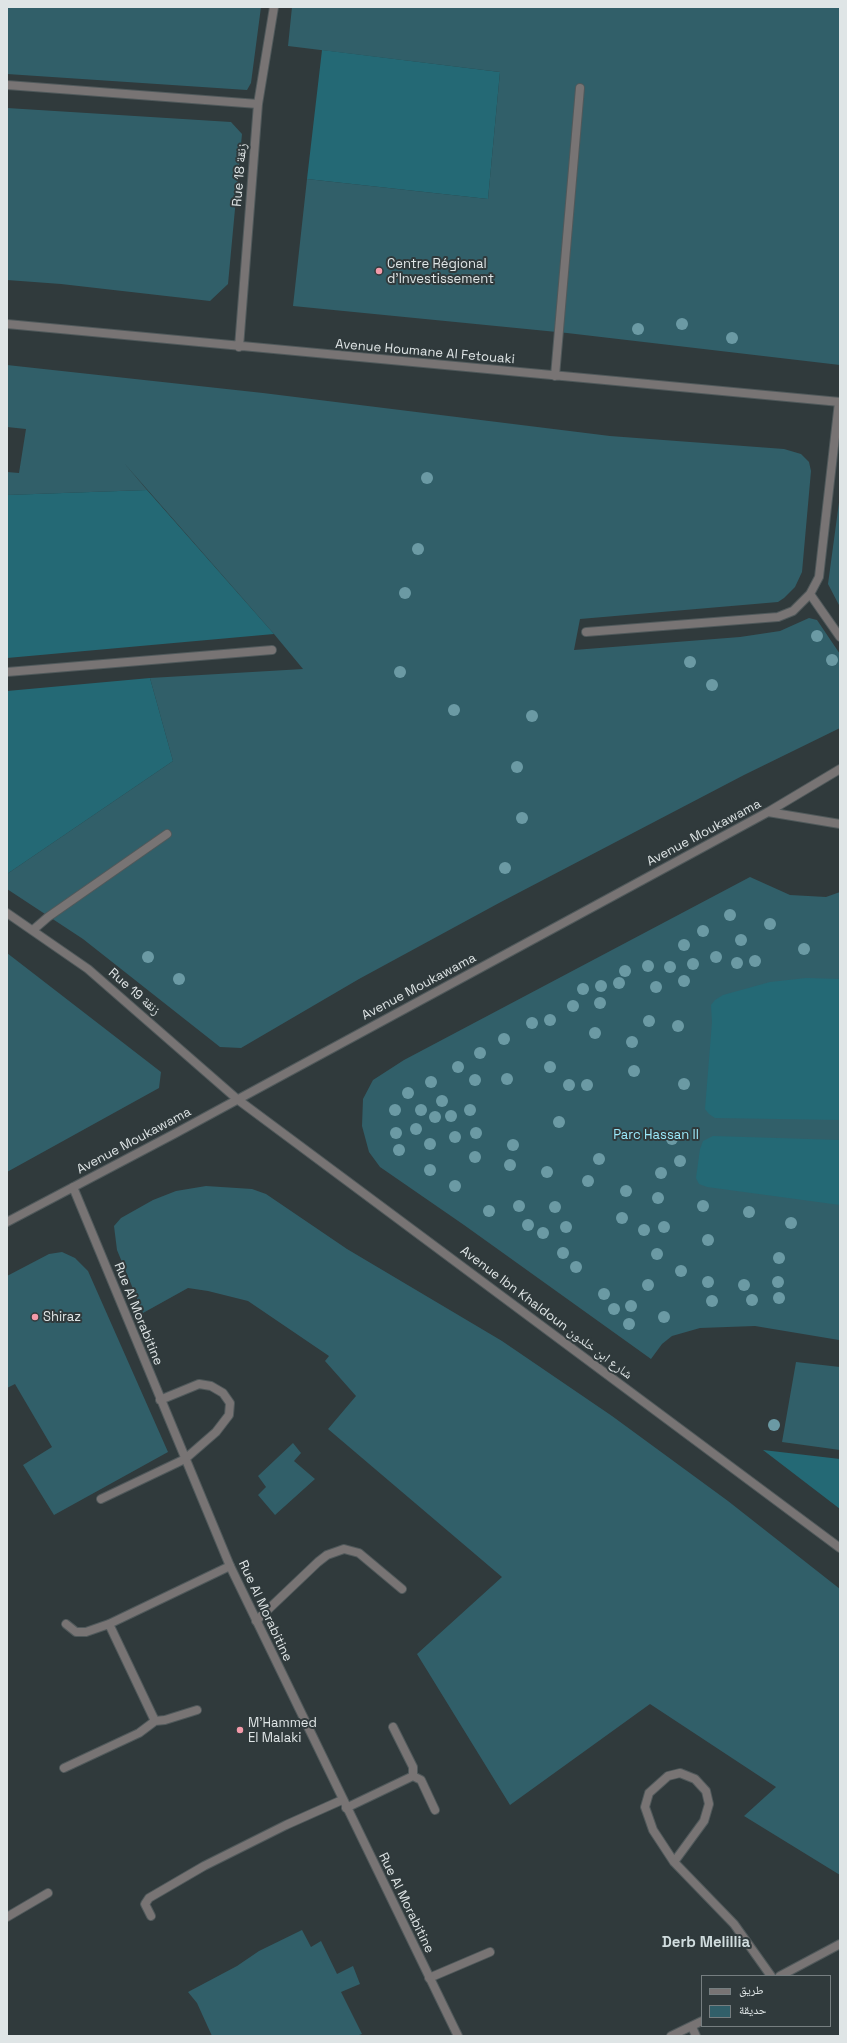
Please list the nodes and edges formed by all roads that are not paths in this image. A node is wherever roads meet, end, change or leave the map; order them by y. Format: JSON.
{"nodes":[{"id":1,"x":274,"y":7,"type":"edge"},
{"id":2,"x":7,"y":85,"type":"edge"},
{"id":3,"x":580,"y":88,"type":"dead end"},
{"id":4,"x":258,"y":104,"type":"junction"},
{"id":5,"x":7,"y":324,"type":"edge"},
{"id":6,"x":239,"y":347,"type":"junction"},
{"id":7,"x":555,"y":376,"type":"junction"},
{"id":8,"x":839,"y":402,"type":"edge"},
{"id":9,"x":810,"y":594,"type":"junction"},
{"id":10,"x":586,"y":632,"type":"dead end"},
{"id":11,"x":840,"y":637,"type":"edge"},
{"id":12,"x":272,"y":650,"type":"dead end"},
{"id":13,"x":7,"y":672,"type":"edge"},
{"id":14,"x":840,"y":769,"type":"edge"},
{"id":15,"x":768,"y":812,"type":"junction"},
{"id":16,"x":840,"y":824,"type":"edge"},
{"id":17,"x":167,"y":834,"type":"dead end"},
{"id":18,"x":7,"y":913,"type":"edge"},
{"id":19,"x":33,"y":930,"type":"junction"},
{"id":20,"x":237,"y":1099,"type":"junction"},
{"id":21,"x":74,"y":1187,"type":"junction"},
{"id":22,"x":7,"y":1222,"type":"edge"},
{"id":23,"x":160,"y":1400,"type":"junction"},
{"id":24,"x":185,"y":1458,"type":"junction"},
{"id":25,"x":101,"y":1499,"type":"dead end"},
{"id":26,"x":840,"y":1548,"type":"edge"},
{"id":27,"x":230,"y":1566,"type":"junction"},
{"id":28,"x":402,"y":1589,"type":"dead end"},
{"id":29,"x":256,"y":1620,"type":"junction"},
{"id":30,"x":66,"y":1624,"type":"dead end"},
{"id":31,"x":109,"y":1624,"type":"junction"},
{"id":32,"x":197,"y":1710,"type":"dead end"},
{"id":33,"x":155,"y":1721,"type":"junction"},
{"id":34,"x":393,"y":1727,"type":"dead end"},
{"id":35,"x":64,"y":1768,"type":"dead end"},
{"id":36,"x":414,"y":1776,"type":"junction"},
{"id":37,"x":342,"y":1800,"type":"junction"},
{"id":38,"x":346,"y":1808,"type":"junction"},
{"id":39,"x":435,"y":1810,"type":"dead end"},
{"id":40,"x":674,"y":1862,"type":"junction"},
{"id":41,"x":48,"y":1893,"type":"dead end"},
{"id":42,"x":151,"y":1916,"type":"dead end"},
{"id":43,"x":7,"y":1917,"type":"edge"},
{"id":44,"x":840,"y":1944,"type":"edge"},
{"id":45,"x":490,"y":1952,"type":"dead end"},
{"id":46,"x":770,"y":1975,"type":"edge"},
{"id":47,"x":782,"y":1975,"type":"edge"},
{"id":48,"x":429,"y":1978,"type":"junction"},
{"id":49,"x":701,"y":2022,"type":"edge"},
{"id":50,"x":692,"y":2027,"type":"junction"},
{"id":51,"x":458,"y":2036,"type":"edge"},
{"id":52,"x":670,"y":2036,"type":"edge"},
{"id":53,"x":696,"y":2036,"type":"edge"}],
"edges":[{"from":1,"to":4,"type":"street","name":"Rue 18 زنقة"},
{"from":2,"to":4,"type":"street"},
{"from":3,"to":7,"type":"street"},
{"from":4,"to":6,"type":"street","name":"Rue 18 زنقة"},
{"from":5,"to":6,"type":"street","name":"Avenue Houmane Al Fetouaki"},
{"from":6,"to":7,"type":"street","name":"Avenue Houmane Al Fetouaki"},
{"from":7,"to":8,"type":"street","name":"Avenue Houmane Al Fetouaki"},
{"from":8,"to":9,"type":"street"},
{"from":9,"to":10,"type":"street"},
{"from":9,"to":11,"type":"street"},
{"from":12,"to":13,"type":"street"},
{"from":14,"to":15,"type":"street","name":"Avenue Moukawama"},
{"from":15,"to":16,"type":"street"},
{"from":15,"to":20,"type":"street","name":"Avenue Moukawama"},
{"from":17,"to":19,"type":"street"},
{"from":18,"to":19,"type":"street","name":"Rue 19 زنقة"},
{"from":19,"to":20,"type":"street","name":"Rue 19 زنقة"},
{"from":20,"to":21,"type":"street","name":"Avenue Moukawama"},
{"from":20,"to":26,"type":"street","name":"Avenue Ibn Khaldoun شارع ابن خلدون"},
{"from":21,"to":22,"type":"street","name":"Avenue Moukawama"},
{"from":21,"to":23,"type":"street","name":"Rue Al Morabitine"},
{"from":23,"to":24,"type":"street","name":"Rue Al Morabitine"},
{"from":23,"to":24,"type":"street"},
{"from":24,"to":25,"type":"street"},
{"from":24,"to":27,"type":"street","name":"Rue Al Morabitine"},
{"from":27,"to":29,"type":"street","name":"Rue Al Morabitine"},
{"from":27,"to":31,"type":"street"},
{"from":28,"to":29,"type":"street"},
{"from":29,"to":37,"type":"street","name":"Rue Al Morabitine"},
{"from":30,"to":31,"type":"street"},
{"from":31,"to":33,"type":"street"},
{"from":32,"to":33,"type":"street"},
{"from":33,"to":35,"type":"street"},
{"from":34,"to":36,"type":"street"},
{"from":36,"to":38,"type":"street"},
{"from":36,"to":39,"type":"street"},
{"from":37,"to":38,"type":"street","name":"Rue Al Morabitine"},
{"from":37,"to":42,"type":"street"},
{"from":38,"to":48,"type":"street","name":"Rue Al Morabitine"},
{"from":40,"to":40,"type":"street"},
{"from":40,"to":46,"type":"street"},
{"from":41,"to":43,"type":"street"},
{"from":44,"to":47,"type":"street"},
{"from":45,"to":48,"type":"street"},
{"from":48,"to":51,"type":"street","name":"Rue Al Morabitine"},
{"from":49,"to":50,"type":"street"},
{"from":50,"to":52,"type":"street"},
{"from":50,"to":53,"type":"street"}]}
